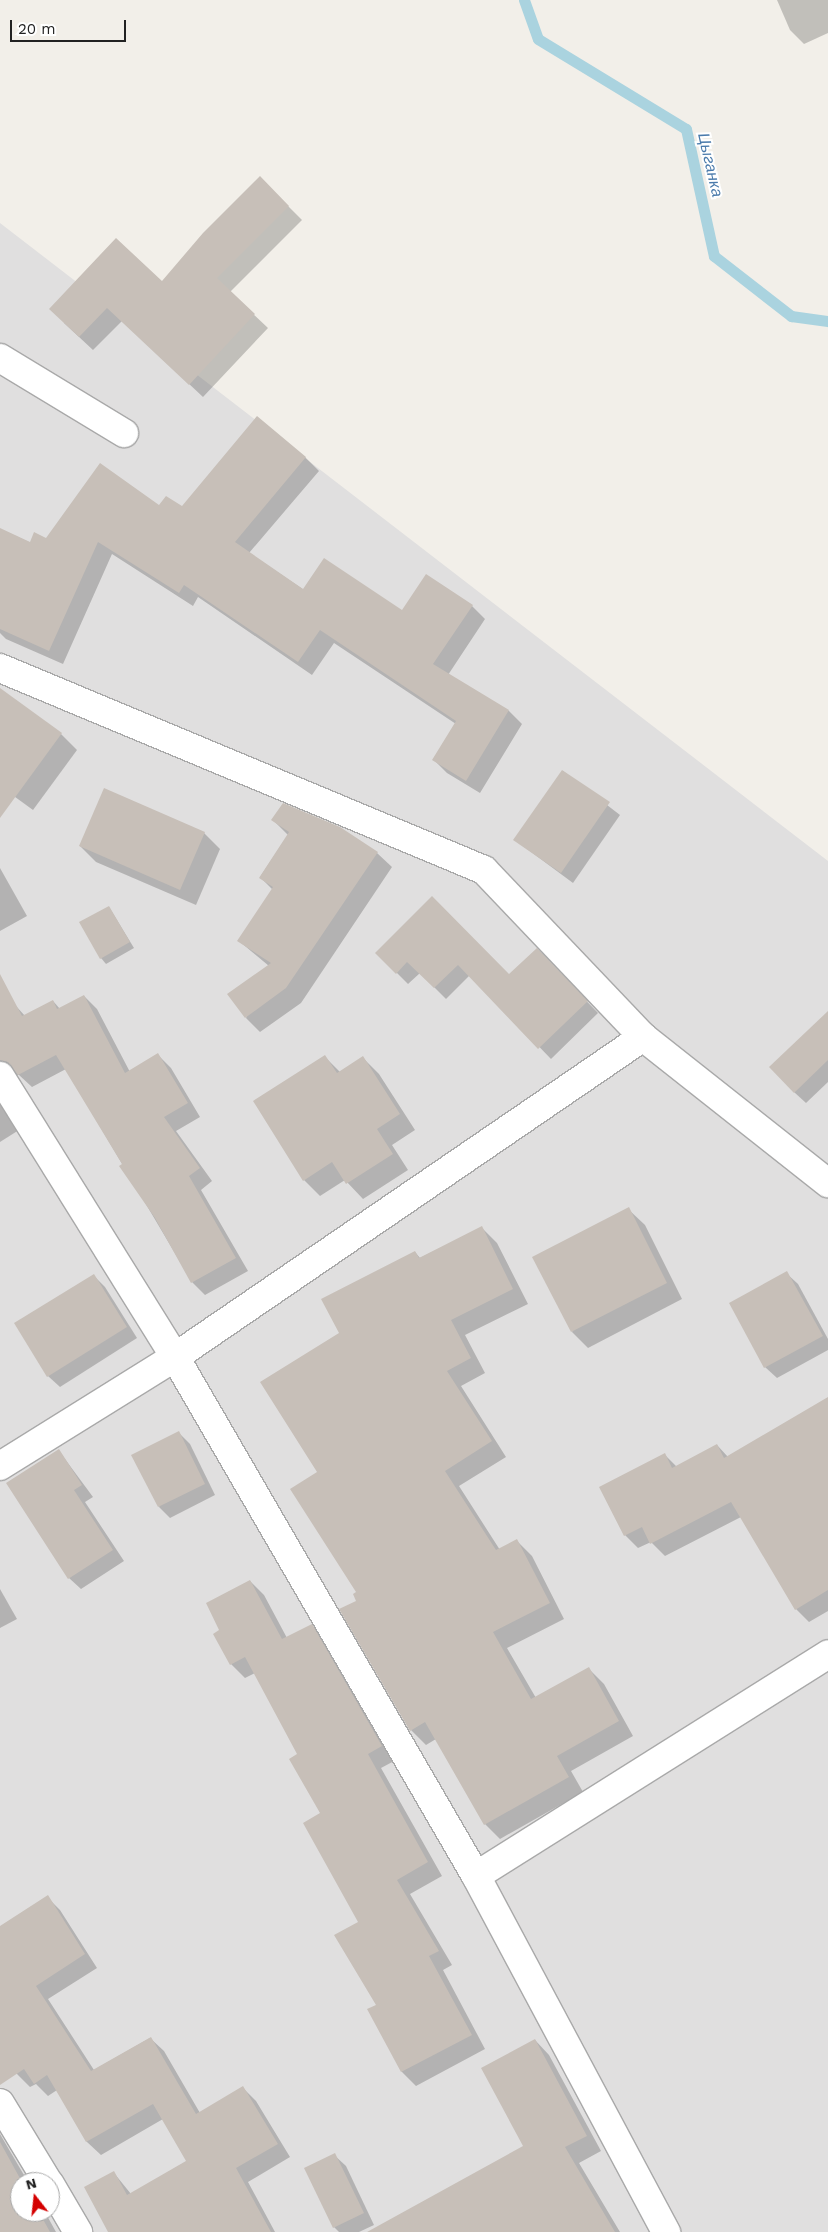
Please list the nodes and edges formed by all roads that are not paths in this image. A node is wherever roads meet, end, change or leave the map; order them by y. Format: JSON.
{"nodes":[{"id":1,"x":0,"y":358,"type":"edge"},
{"id":2,"x":124,"y":434,"type":"dead end"},
{"id":3,"x":0,"y":668,"type":"edge"},
{"id":4,"x":643,"y":1037,"type":"junction"},
{"id":5,"x":0,"y":1076,"type":"edge"},
{"id":6,"x":828,"y":1183,"type":"edge"},
{"id":7,"x":175,"y":1357,"type":"junction"},
{"id":8,"x":0,"y":1466,"type":"edge"},
{"id":9,"x":828,"y":1654,"type":"edge"},
{"id":10,"x":476,"y":1876,"type":"junction"},
{"id":11,"x":0,"y":2103,"type":"edge"},
{"id":12,"x":42,"y":2172,"type":"edge"},
{"id":13,"x":60,"y":2202,"type":"edge"},
{"id":14,"x":78,"y":2232,"type":"edge"},
{"id":15,"x":666,"y":2232,"type":"edge"}],
"edges":[{"from":1,"to":2,"type":"street"},
{"from":3,"to":4,"type":"street"},
{"from":4,"to":6,"type":"street"},
{"from":4,"to":7,"type":"street"},
{"from":5,"to":7,"type":"street"},
{"from":7,"to":8,"type":"street"},
{"from":7,"to":10,"type":"street"},
{"from":9,"to":10,"type":"street"},
{"from":10,"to":15,"type":"street"},
{"from":11,"to":12,"type":"street"},
{"from":13,"to":14,"type":"street"}]}
